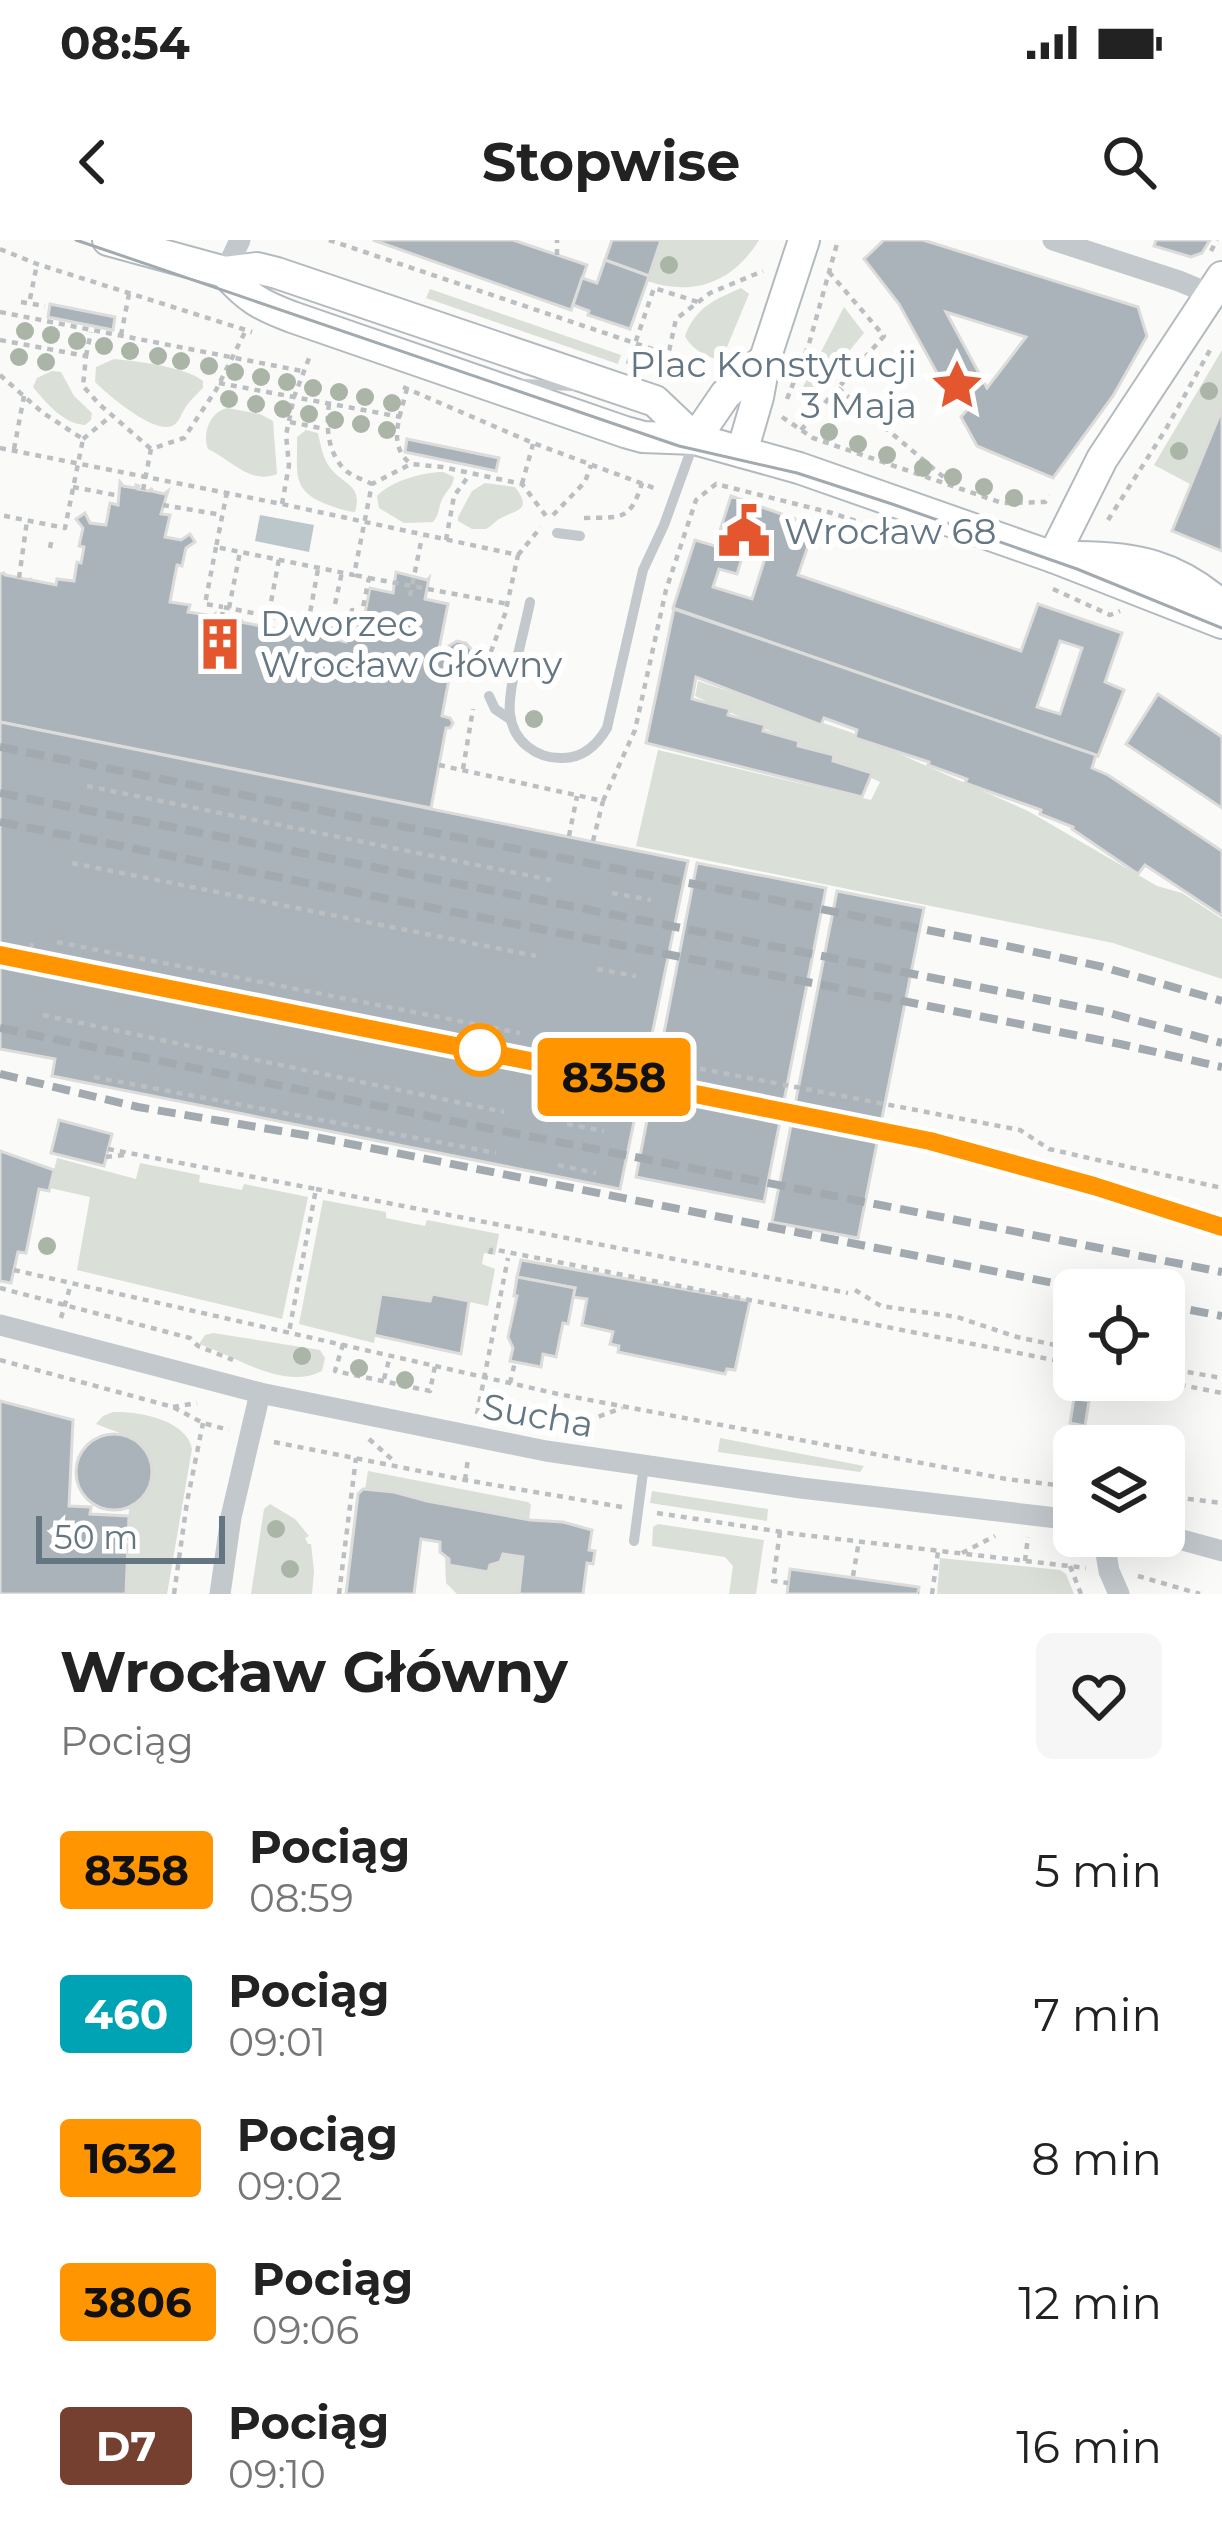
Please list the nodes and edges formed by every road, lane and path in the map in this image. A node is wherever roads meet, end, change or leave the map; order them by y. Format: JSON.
{"nodes":[{"id":1,"x":108,"y":240,"type":"edge"},
{"id":2,"x":240,"y":240,"type":"edge"},
{"id":3,"x":329,"y":240,"type":"edge"},
{"id":4,"x":557,"y":240,"type":"edge"},
{"id":5,"x":803,"y":240,"type":"edge"},
{"id":6,"x":838,"y":240,"type":"edge"},
{"id":7,"x":1053,"y":240,"type":"edge"},
{"id":8,"x":0,"y":249,"type":"edge"},
{"id":9,"x":365,"y":252,"type":"junction"},
{"id":10,"x":557,"y":255,"type":"dead end"},
{"id":11,"x":37,"y":264,"type":"junction"},
{"id":12,"x":361,"y":266,"type":"dead end"},
{"id":13,"x":768,"y":269,"type":"dead end"},
{"id":14,"x":422,"y":271,"type":"junction"},
{"id":15,"x":225,"y":272,"type":"junction"},
{"id":16,"x":829,"y":272,"type":"junction"},
{"id":17,"x":417,"y":285,"type":"dead end"},
{"id":18,"x":1216,"y":286,"type":"edge"},
{"id":19,"x":129,"y":294,"type":"junction"},
{"id":20,"x":30,"y":299,"type":"dead end"},
{"id":21,"x":21,"y":302,"type":"dead end"},
{"id":22,"x":698,"y":302,"type":"junction"},
{"id":23,"x":45,"y":306,"type":"dead end"},
{"id":24,"x":0,"y":312,"type":"edge"},
{"id":25,"x":246,"y":330,"type":"junction"},
{"id":26,"x":92,"y":331,"type":"junction"},
{"id":27,"x":121,"y":336,"type":"junction"},
{"id":28,"x":267,"y":338,"type":"dead end"},
{"id":29,"x":0,"y":340,"type":"edge"},
{"id":30,"x":636,"y":342,"type":"junction"},
{"id":31,"x":1211,"y":348,"type":"dead end"},
{"id":32,"x":311,"y":353,"type":"dead end"},
{"id":33,"x":667,"y":354,"type":"junction"},
{"id":34,"x":86,"y":356,"type":"junction"},
{"id":35,"x":233,"y":358,"type":"junction"},
{"id":36,"x":630,"y":358,"type":"dead end"},
{"id":37,"x":765,"y":359,"type":"junction"},
{"id":38,"x":302,"y":371,"type":"junction"},
{"id":39,"x":0,"y":375,"type":"edge"},
{"id":40,"x":219,"y":382,"type":"junction"},
{"id":41,"x":387,"y":382,"type":"dead end"},
{"id":42,"x":662,"y":382,"type":"dead end"},
{"id":43,"x":485,"y":383,"type":"junction"},
{"id":44,"x":614,"y":387,"type":"junction"},
{"id":45,"x":407,"y":388,"type":"junction"},
{"id":46,"x":838,"y":388,"type":"junction"},
{"id":47,"x":24,"y":396,"type":"junction"},
{"id":48,"x":294,"y":397,"type":"junction"},
{"id":49,"x":329,"y":404,"type":"junction"},
{"id":50,"x":112,"y":415,"type":"junction"},
{"id":51,"x":401,"y":418,"type":"junction"},
{"id":52,"x":289,"y":422,"type":"junction"},
{"id":53,"x":325,"y":429,"type":"junction"},
{"id":54,"x":801,"y":430,"type":"junction"},
{"id":55,"x":83,"y":439,"type":"junction"},
{"id":56,"x":695,"y":439,"type":"junction"},
{"id":57,"x":533,"y":443,"type":"junction"},
{"id":58,"x":0,"y":448,"type":"edge"},
{"id":59,"x":151,"y":449,"type":"junction"},
{"id":60,"x":14,"y":451,"type":"junction"},
{"id":61,"x":742,"y":452,"type":"junction"},
{"id":62,"x":78,"y":463,"type":"junction"},
{"id":63,"x":412,"y":464,"type":"junction"},
{"id":64,"x":591,"y":465,"type":"junction"},
{"id":65,"x":631,"y":468,"type":"dead end"},
{"id":66,"x":471,"y":473,"type":"junction"},
{"id":67,"x":146,"y":476,"type":"junction"},
{"id":68,"x":628,"y":478,"type":"junction"},
{"id":69,"x":642,"y":483,"type":"junction"},
{"id":70,"x":372,"y":484,"type":"junction"},
{"id":71,"x":521,"y":484,"type":"junction"},
{"id":72,"x":73,"y":487,"type":"junction"},
{"id":73,"x":956,"y":487,"type":"junction"},
{"id":74,"x":654,"y":488,"type":"dead end"},
{"id":75,"x":143,"y":490,"type":"dead end"},
{"id":76,"x":226,"y":492,"type":"junction"},
{"id":77,"x":120,"y":496,"type":"dead end"},
{"id":78,"x":1045,"y":502,"type":"dead end"},
{"id":79,"x":282,"y":504,"type":"junction"},
{"id":80,"x":163,"y":505,"type":"dead end"},
{"id":81,"x":0,"y":515,"type":"edge"},
{"id":82,"x":222,"y":515,"type":"junction"},
{"id":83,"x":548,"y":520,"type":"junction"},
{"id":84,"x":1108,"y":520,"type":"dead end"},
{"id":85,"x":27,"y":521,"type":"junction"},
{"id":86,"x":364,"y":524,"type":"junction"},
{"id":87,"x":557,"y":533,"type":"dead end"},
{"id":88,"x":422,"y":535,"type":"junction"},
{"id":89,"x":580,"y":536,"type":"dead end"},
{"id":90,"x":52,"y":538,"type":"dead end"},
{"id":91,"x":446,"y":540,"type":"junction"},
{"id":92,"x":216,"y":547,"type":"junction"},
{"id":93,"x":932,"y":547,"type":"dead end"},
{"id":94,"x":50,"y":548,"type":"dead end"},
{"id":95,"x":239,"y":552,"type":"junction"},
{"id":96,"x":518,"y":555,"type":"junction"},
{"id":97,"x":279,"y":560,"type":"junction"},
{"id":98,"x":318,"y":567,"type":"junction"},
{"id":99,"x":1047,"y":571,"type":"junction"},
{"id":100,"x":342,"y":572,"type":"junction"},
{"id":101,"x":354,"y":574,"type":"junction"},
{"id":102,"x":19,"y":578,"type":"dead end"},
{"id":103,"x":369,"y":578,"type":"junction"},
{"id":104,"x":412,"y":586,"type":"junction"},
{"id":105,"x":410,"y":596,"type":"dead end"},
{"id":106,"x":530,"y":602,"type":"dead end"},
{"id":107,"x":335,"y":604,"type":"dead end"},
{"id":108,"x":508,"y":604,"type":"junction"},
{"id":109,"x":1222,"y":606,"type":"edge"},
{"id":110,"x":226,"y":608,"type":"junction"},
{"id":111,"x":1110,"y":614,"type":"dead end"},
{"id":112,"x":268,"y":615,"type":"junction"},
{"id":113,"x":222,"y":618,"type":"dead end"},
{"id":114,"x":1222,"y":622,"type":"edge"},
{"id":115,"x":308,"y":624,"type":"junction"},
{"id":116,"x":306,"y":635,"type":"dead end"},
{"id":117,"x":653,"y":652,"type":"dead end"},
{"id":118,"x":489,"y":696,"type":"dead end"},
{"id":119,"x":510,"y":719,"type":"junction"},
{"id":120,"x":463,"y":771,"type":"dead end"},
{"id":121,"x":87,"y":786,"type":"dead end"},
{"id":122,"x":577,"y":796,"type":"dead end"},
{"id":123,"x":603,"y":802,"type":"dead end"},
{"id":124,"x":569,"y":836,"type":"dead end"},
{"id":125,"x":593,"y":842,"type":"dead end"},
{"id":126,"x":72,"y":863,"type":"dead end"},
{"id":127,"x":551,"y":880,"type":"dead end"},
{"id":128,"x":612,"y":893,"type":"dead end"},
{"id":129,"x":651,"y":900,"type":"dead end"},
{"id":130,"x":33,"y":937,"type":"dead end"},
{"id":131,"x":57,"y":942,"type":"dead end"},
{"id":132,"x":31,"y":949,"type":"dead end"},
{"id":133,"x":536,"y":956,"type":"dead end"},
{"id":134,"x":597,"y":969,"type":"dead end"},
{"id":135,"x":636,"y":976,"type":"dead end"},
{"id":136,"x":43,"y":1015,"type":"dead end"},
{"id":137,"x":520,"y":1034,"type":"dead end"},
{"id":138,"x":582,"y":1046,"type":"dead end"},
{"id":139,"x":94,"y":1077,"type":"dead end"},
{"id":140,"x":504,"y":1112,"type":"dead end"},
{"id":141,"x":566,"y":1124,"type":"dead end"},
{"id":142,"x":604,"y":1131,"type":"dead end"},
{"id":143,"x":107,"y":1153,"type":"dead end"},
{"id":144,"x":496,"y":1153,"type":"dead end"},
{"id":145,"x":558,"y":1166,"type":"dead end"},
{"id":146,"x":596,"y":1173,"type":"dead end"},
{"id":147,"x":1222,"y":1188,"type":"edge"},
{"id":148,"x":316,"y":1189,"type":"junction"},
{"id":149,"x":490,"y":1254,"type":"dead end"},
{"id":150,"x":508,"y":1258,"type":"dead end"},
{"id":151,"x":14,"y":1270,"type":"dead end"},
{"id":152,"x":71,"y":1284,"type":"junction"},
{"id":153,"x":0,"y":1288,"type":"edge"},
{"id":154,"x":64,"y":1305,"type":"junction"},
{"id":155,"x":59,"y":1324,"type":"dead end"},
{"id":156,"x":0,"y":1325,"type":"edge"},
{"id":157,"x":289,"y":1332,"type":"junction"},
{"id":158,"x":190,"y":1338,"type":"dead end"},
{"id":159,"x":343,"y":1344,"type":"junction"},
{"id":160,"x":1053,"y":1345,"type":"edge"},
{"id":161,"x":390,"y":1356,"type":"junction"},
{"id":162,"x":0,"y":1360,"type":"edge"},
{"id":163,"x":1053,"y":1360,"type":"edge"},
{"id":164,"x":514,"y":1362,"type":"dead end"},
{"id":165,"x":435,"y":1366,"type":"junction"},
{"id":166,"x":1185,"y":1372,"type":"edge"},
{"id":167,"x":485,"y":1378,"type":"junction"},
{"id":168,"x":1222,"y":1378,"type":"edge"},
{"id":169,"x":384,"y":1381,"type":"junction"},
{"id":170,"x":510,"y":1383,"type":"junction"},
{"id":171,"x":1185,"y":1386,"type":"edge"},
{"id":172,"x":260,"y":1393,"type":"junction"},
{"id":173,"x":1222,"y":1393,"type":"edge"},
{"id":174,"x":627,"y":1406,"type":"junction"},
{"id":175,"x":477,"y":1414,"type":"dead end"},
{"id":176,"x":203,"y":1423,"type":"junction"},
{"id":177,"x":232,"y":1431,"type":"dead end"},
{"id":178,"x":271,"y":1442,"type":"dead end"},
{"id":179,"x":546,"y":1450,"type":"junction"},
{"id":180,"x":356,"y":1458,"type":"junction"},
{"id":181,"x":468,"y":1460,"type":"dead end"},
{"id":182,"x":644,"y":1466,"type":"junction"},
{"id":183,"x":465,"y":1480,"type":"junction"},
{"id":184,"x":1033,"y":1483,"type":"junction"},
{"id":185,"x":1053,"y":1485,"type":"edge"},
{"id":186,"x":1032,"y":1495,"type":"dead end"},
{"id":187,"x":1185,"y":1499,"type":"edge"},
{"id":188,"x":1222,"y":1505,"type":"edge"},
{"id":189,"x":638,"y":1510,"type":"junction"},
{"id":190,"x":1053,"y":1518,"type":"edge"},
{"id":191,"x":780,"y":1532,"type":"junction"},
{"id":192,"x":1028,"y":1537,"type":"dead end"},
{"id":193,"x":634,"y":1540,"type":"dead end"},
{"id":194,"x":859,"y":1541,"type":"junction"},
{"id":195,"x":1185,"y":1541,"type":"edge"},
{"id":196,"x":938,"y":1550,"type":"junction"},
{"id":197,"x":1222,"y":1551,"type":"edge"},
{"id":198,"x":1107,"y":1557,"type":"edge"},
{"id":199,"x":1025,"y":1561,"type":"junction"},
{"id":200,"x":1070,"y":1566,"type":"junction"},
{"id":201,"x":1092,"y":1568,"type":"dead end"},
{"id":202,"x":1133,"y":1575,"type":"dead end"},
{"id":203,"x":853,"y":1576,"type":"dead end"},
{"id":204,"x":788,"y":1583,"type":"dead end"},
{"id":205,"x":174,"y":1594,"type":"edge"},
{"id":206,"x":220,"y":1594,"type":"edge"},
{"id":207,"x":340,"y":1594,"type":"edge"},
{"id":208,"x":932,"y":1594,"type":"edge"},
{"id":209,"x":1081,"y":1594,"type":"edge"},
{"id":210,"x":1119,"y":1594,"type":"edge"},
{"id":211,"x":1200,"y":1594,"type":"edge"}],
"edges":[{"from":1,"to":15,"type":"street"},
{"from":2,"to":15,"type":"street"},
{"from":3,"to":9,"type":"path"},
{"from":4,"to":10,"type":"path"},
{"from":5,"to":37,"type":"street"},
{"from":6,"to":16,"type":"path"},
{"from":7,"to":18,"type":"street"},
{"from":8,"to":11,"type":"path"},
{"from":9,"to":12,"type":"path"},
{"from":9,"to":14,"type":"path"},
{"from":11,"to":19,"type":"path"},
{"from":11,"to":20,"type":"path"},
{"from":13,"to":22,"type":"path"},
{"from":14,"to":17,"type":"path"},
{"from":14,"to":30,"type":"path"},
{"from":15,"to":43,"type":"street"},
{"from":15,"to":44,"type":"street"},
{"from":16,"to":46,"type":"path"},
{"from":16,"to":54,"type":"path"},
{"from":18,"to":99,"type":"street"},
{"from":19,"to":25,"type":"path"},
{"from":19,"to":27,"type":"path"},
{"from":21,"to":23,"type":"path"},
{"from":22,"to":30,"type":"path"},
{"from":22,"to":33,"type":"path"},
{"from":24,"to":26,"type":"path"},
{"from":25,"to":28,"type":"path"},
{"from":25,"to":35,"type":"path"},
{"from":26,"to":27,"type":"path"},
{"from":26,"to":34,"type":"path"},
{"from":27,"to":35,"type":"path"},
{"from":29,"to":34,"type":"path"},
{"from":30,"to":33,"type":"path"},
{"from":30,"to":36,"type":"path"},
{"from":31,"to":84,"type":"path"},
{"from":32,"to":38,"type":"path"},
{"from":33,"to":42,"type":"path"},
{"from":34,"to":50,"type":"path"},
{"from":35,"to":38,"type":"path"},
{"from":35,"to":40,"type":"path"},
{"from":37,"to":56,"type":"street"},
{"from":37,"to":61,"type":"street"},
{"from":38,"to":48,"type":"path"},
{"from":39,"to":47,"type":"path"},
{"from":40,"to":48,"type":"path"},
{"from":40,"to":59,"type":"path"},
{"from":41,"to":45,"type":"path"},
{"from":43,"to":44,"type":"lane"},
{"from":43,"to":56,"type":"street"},
{"from":44,"to":56,"type":"street"},
{"from":45,"to":51,"type":"path"},
{"from":45,"to":57,"type":"path"},
{"from":46,"to":54,"type":"path"},
{"from":46,"to":73,"type":"path"},
{"from":47,"to":55,"type":"path"},
{"from":47,"to":60,"type":"path"},
{"from":48,"to":49,"type":"path"},
{"from":48,"to":52,"type":"path"},
{"from":49,"to":51,"type":"path"},
{"from":49,"to":53,"type":"path"},
{"from":50,"to":55,"type":"path"},
{"from":50,"to":59,"type":"path"},
{"from":51,"to":63,"type":"path"},
{"from":52,"to":53,"type":"path"},
{"from":52,"to":79,"type":"path"},
{"from":53,"to":70,"type":"path"},
{"from":54,"to":73,"type":"path"},
{"from":55,"to":62,"type":"path"},
{"from":56,"to":61,"type":"street"},
{"from":56,"to":119,"type":"lane"},
{"from":57,"to":64,"type":"path"},
{"from":57,"to":71,"type":"path"},
{"from":58,"to":60,"type":"path"},
{"from":59,"to":67,"type":"path"},
{"from":60,"to":62,"type":"path"},
{"from":61,"to":99,"type":"street"},
{"from":62,"to":67,"type":"path"},
{"from":62,"to":72,"type":"path"},
{"from":63,"to":66,"type":"path"},
{"from":63,"to":70,"type":"path"},
{"from":64,"to":68,"type":"path"},
{"from":64,"to":83,"type":"path"},
{"from":65,"to":68,"type":"path"},
{"from":66,"to":71,"type":"path"},
{"from":66,"to":91,"type":"path"},
{"from":67,"to":75,"type":"path"},
{"from":67,"to":76,"type":"path"},
{"from":68,"to":69,"type":"path"},
{"from":69,"to":74,"type":"path"},
{"from":69,"to":83,"type":"path"},
{"from":70,"to":86,"type":"path"},
{"from":71,"to":83,"type":"path"},
{"from":72,"to":77,"type":"path"},
{"from":72,"to":85,"type":"path"},
{"from":73,"to":78,"type":"path"},
{"from":76,"to":79,"type":"path"},
{"from":76,"to":82,"type":"path"},
{"from":79,"to":86,"type":"path"},
{"from":80,"to":82,"type":"path"},
{"from":81,"to":85,"type":"path"},
{"from":82,"to":92,"type":"path"},
{"from":83,"to":96,"type":"path"},
{"from":85,"to":102,"type":"path"},
{"from":86,"to":88,"type":"path"},
{"from":86,"to":101,"type":"path"},
{"from":87,"to":89,"type":"lane"},
{"from":88,"to":91,"type":"path"},
{"from":88,"to":104,"type":"path"},
{"from":90,"to":94,"type":"path"},
{"from":91,"to":96,"type":"path"},
{"from":92,"to":95,"type":"path"},
{"from":92,"to":110,"type":"path"},
{"from":93,"to":117,"type":"path"},
{"from":95,"to":97,"type":"path"},
{"from":95,"to":110,"type":"path"},
{"from":96,"to":108,"type":"path"},
{"from":97,"to":98,"type":"path"},
{"from":97,"to":112,"type":"path"},
{"from":98,"to":100,"type":"path"},
{"from":98,"to":115,"type":"path"},
{"from":99,"to":109,"type":"street"},
{"from":99,"to":111,"type":"path"},
{"from":99,"to":114,"type":"street"},
{"from":100,"to":101,"type":"path"},
{"from":100,"to":107,"type":"path"},
{"from":101,"to":103,"type":"path"},
{"from":103,"to":104,"type":"path"},
{"from":103,"to":115,"type":"path"},
{"from":104,"to":105,"type":"path"},
{"from":104,"to":108,"type":"path"},
{"from":106,"to":119,"type":"lane"},
{"from":108,"to":120,"type":"path"},
{"from":110,"to":112,"type":"path"},
{"from":110,"to":113,"type":"path"},
{"from":112,"to":115,"type":"path"},
{"from":115,"to":116,"type":"path"},
{"from":118,"to":119,"type":"lane"},
{"from":121,"to":127,"type":"path"},
{"from":122,"to":124,"type":"path"},
{"from":123,"to":125,"type":"path"},
{"from":126,"to":133,"type":"path"},
{"from":128,"to":129,"type":"path"},
{"from":130,"to":132,"type":"path"},
{"from":131,"to":137,"type":"path"},
{"from":134,"to":135,"type":"path"},
{"from":136,"to":140,"type":"path"},
{"from":138,"to":147,"type":"path"},
{"from":139,"to":144,"type":"path"},
{"from":141,"to":142,"type":"path"},
{"from":143,"to":148,"type":"path"},
{"from":145,"to":146,"type":"path"},
{"from":148,"to":157,"type":"path"},
{"from":148,"to":160,"type":"path"},
{"from":149,"to":163,"type":"path"},
{"from":150,"to":167,"type":"path"},
{"from":151,"to":152,"type":"path"},
{"from":152,"to":154,"type":"path"},
{"from":152,"to":157,"type":"path"},
{"from":153,"to":154,"type":"path"},
{"from":154,"to":155,"type":"path"},
{"from":154,"to":158,"type":"path"},
{"from":156,"to":172,"type":"street","name":"Sucha"},
{"from":157,"to":159,"type":"path"},
{"from":159,"to":161,"type":"path"},
{"from":159,"to":169,"type":"path"},
{"from":161,"to":165,"type":"path"},
{"from":161,"to":169,"type":"path"},
{"from":162,"to":176,"type":"path"},
{"from":164,"to":170,"type":"path"},
{"from":165,"to":167,"type":"path"},
{"from":165,"to":169,"type":"path"},
{"from":166,"to":168,"type":"path"},
{"from":167,"to":170,"type":"path"},
{"from":167,"to":175,"type":"path"},
{"from":170,"to":174,"type":"path"},
{"from":171,"to":173,"type":"path"},
{"from":172,"to":179,"type":"street","name":"Sucha"},
{"from":172,"to":206,"type":"street"},
{"from":174,"to":179,"type":"path"},
{"from":174,"to":184,"type":"path"},
{"from":176,"to":177,"type":"path"},
{"from":176,"to":205,"type":"path"},
{"from":178,"to":180,"type":"path"},
{"from":179,"to":182,"type":"street","name":"Sucha"},
{"from":180,"to":183,"type":"path"},
{"from":180,"to":207,"type":"path"},
{"from":181,"to":183,"type":"path"},
{"from":182,"to":189,"type":"lane"},
{"from":182,"to":190,"type":"street","name":"Sucha"},
{"from":183,"to":189,"type":"path"},
{"from":184,"to":185,"type":"path"},
{"from":184,"to":186,"type":"path"},
{"from":187,"to":188,"type":"path"},
{"from":189,"to":191,"type":"path"},
{"from":189,"to":193,"type":"lane"},
{"from":191,"to":194,"type":"path"},
{"from":191,"to":204,"type":"path"},
{"from":192,"to":199,"type":"path"},
{"from":194,"to":196,"type":"path"},
{"from":194,"to":203,"type":"path"},
{"from":195,"to":197,"type":"street"},
{"from":196,"to":199,"type":"path"},
{"from":196,"to":208,"type":"path"},
{"from":198,"to":210,"type":"street"},
{"from":199,"to":200,"type":"path"},
{"from":200,"to":201,"type":"path"},
{"from":200,"to":209,"type":"path"},
{"from":202,"to":211,"type":"path"}]}
